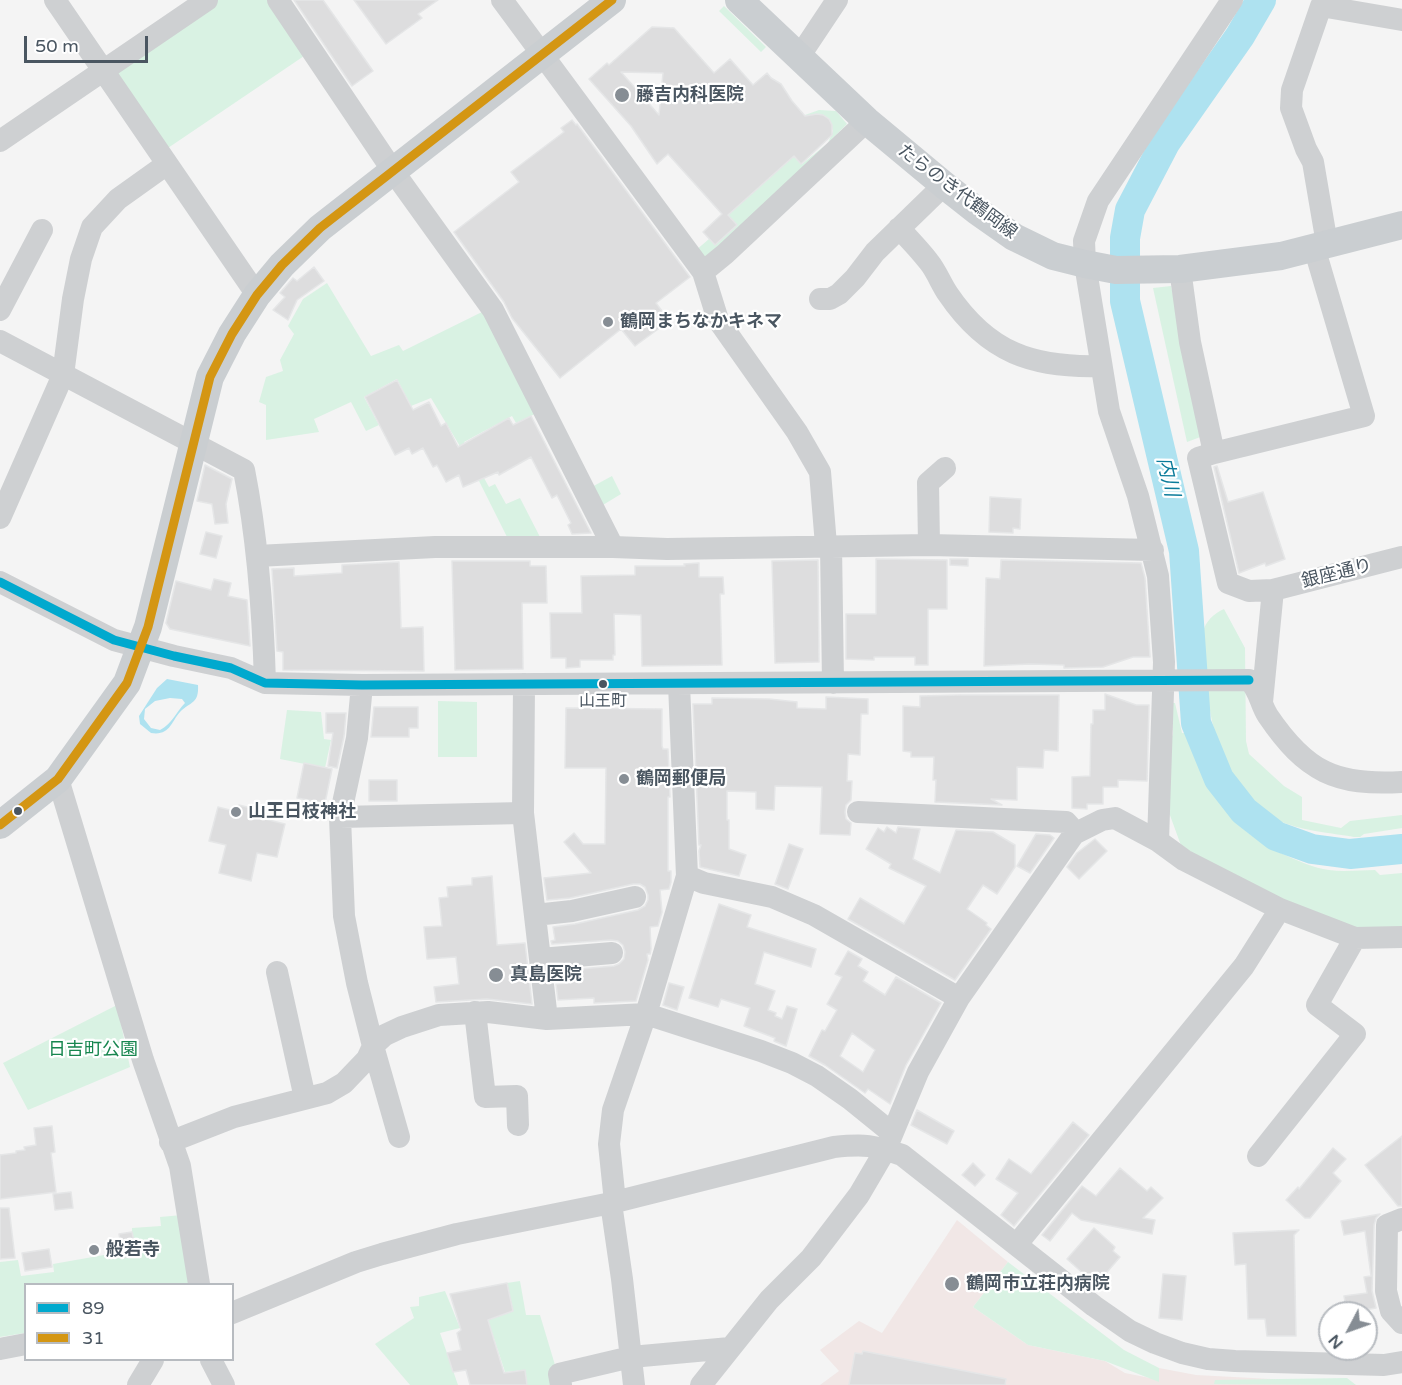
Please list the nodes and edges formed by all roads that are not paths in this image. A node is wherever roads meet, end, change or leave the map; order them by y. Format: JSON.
{"nodes":[{"id":1,"x":55,"y":0,"type":"edge"},
{"id":2,"x":207,"y":0,"type":"edge"},
{"id":3,"x":278,"y":0,"type":"edge"},
{"id":4,"x":502,"y":0,"type":"edge"},
{"id":5,"x":612,"y":0,"type":"edge"},
{"id":6,"x":739,"y":0,"type":"edge"},
{"id":7,"x":837,"y":0,"type":"edge"},
{"id":8,"x":1232,"y":0,"type":"edge"},
{"id":9,"x":1402,"y":20,"type":"edge"},
{"id":10,"x":542,"y":56,"type":"junction"},
{"id":11,"x":799,"y":57,"type":"junction"},
{"id":12,"x":103,"y":71,"type":"junction"},
{"id":13,"x":867,"y":121,"type":"junction"},
{"id":14,"x":2,"y":134,"type":"edge"},
{"id":15,"x":167,"y":164,"type":"junction"},
{"id":16,"x":393,"y":171,"type":"junction"},
{"id":17,"x":944,"y":185,"type":"junction"},
{"id":18,"x":1402,"y":225,"type":"edge"},
{"id":19,"x":899,"y":228,"type":"junction"},
{"id":20,"x":42,"y":230,"type":"dead end"},
{"id":21,"x":1321,"y":246,"type":"junction"},
{"id":22,"x":1092,"y":266,"type":"junction"},
{"id":23,"x":1172,"y":270,"type":"junction"},
{"id":24,"x":703,"y":272,"type":"junction"},
{"id":25,"x":257,"y":295,"type":"junction"},
{"id":26,"x":820,"y":299,"type":"dead end"},
{"id":27,"x":0,"y":310,"type":"edge"},
{"id":28,"x":0,"y":341,"type":"edge"},
{"id":29,"x":1101,"y":366,"type":"junction"},
{"id":30,"x":63,"y":375,"type":"junction"},
{"id":31,"x":193,"y":442,"type":"junction"},
{"id":32,"x":1214,"y":453,"type":"junction"},
{"id":33,"x":945,"y":468,"type":"dead end"},
{"id":34,"x":0,"y":518,"type":"edge"},
{"id":35,"x":829,"y":545,"type":"junction"},
{"id":36,"x":929,"y":545,"type":"junction"},
{"id":37,"x":613,"y":547,"type":"junction"},
{"id":38,"x":1153,"y":550,"type":"junction"},
{"id":39,"x":257,"y":556,"type":"junction"},
{"id":40,"x":1402,"y":558,"type":"edge"},
{"id":41,"x":0,"y":582,"type":"edge"},
{"id":42,"x":1273,"y":590,"type":"junction"},
{"id":43,"x":141,"y":647,"type":"junction"},
{"id":44,"x":1266,"y":659,"type":"junction"},
{"id":45,"x":1168,"y":680,"type":"junction"},
{"id":46,"x":1248,"y":680,"type":"junction"},
{"id":47,"x":265,"y":683,"type":"junction"},
{"id":48,"x":833,"y":683,"type":"junction"},
{"id":49,"x":524,"y":684,"type":"junction"},
{"id":50,"x":679,"y":684,"type":"junction"},
{"id":51,"x":362,"y":685,"type":"junction"},
{"id":52,"x":1262,"y":704,"type":"junction"},
{"id":53,"x":58,"y":778,"type":"junction"},
{"id":54,"x":1402,"y":782,"type":"edge"},
{"id":55,"x":858,"y":812,"type":"dead end"},
{"id":56,"x":523,"y":813,"type":"junction"},
{"id":57,"x":340,"y":817,"type":"junction"},
{"id":58,"x":0,"y":825,"type":"edge"},
{"id":59,"x":1076,"y":833,"type":"junction"},
{"id":60,"x":1158,"y":840,"type":"junction"},
{"id":61,"x":687,"y":876,"type":"junction"},
{"id":62,"x":635,"y":897,"type":"dead end"},
{"id":63,"x":1280,"y":909,"type":"junction"},
{"id":64,"x":535,"y":915,"type":"junction"},
{"id":65,"x":1402,"y":937,"type":"edge"},
{"id":66,"x":1355,"y":938,"type":"junction"},
{"id":67,"x":612,"y":953,"type":"dead end"},
{"id":68,"x":540,"y":959,"type":"junction"},
{"id":69,"x":277,"y":972,"type":"dead end"},
{"id":70,"x":959,"y":998,"type":"junction"},
{"id":71,"x":475,"y":1012,"type":"junction"},
{"id":72,"x":646,"y":1014,"type":"junction"},
{"id":73,"x":547,"y":1019,"type":"junction"},
{"id":74,"x":373,"y":1046,"type":"junction"},
{"id":75,"x":305,"y":1098,"type":"junction"},
{"id":76,"x":518,"y":1125,"type":"dead end"},
{"id":77,"x":399,"y":1137,"type":"dead end"},
{"id":78,"x":889,"y":1141,"type":"junction"},
{"id":79,"x":170,"y":1142,"type":"junction"},
{"id":80,"x":1258,"y":1156,"type":"dead end"},
{"id":81,"x":613,"y":1203,"type":"junction"},
{"id":82,"x":1402,"y":1219,"type":"edge"},
{"id":83,"x":1017,"y":1244,"type":"junction"},
{"id":84,"x":199,"y":1283,"type":"edge"},
{"id":85,"x":234,"y":1312,"type":"edge"},
{"id":86,"x":1402,"y":1323,"type":"edge"},
{"id":87,"x":24,"y":1344,"type":"edge"},
{"id":88,"x":730,"y":1347,"type":"junction"},
{"id":89,"x":0,"y":1349,"type":"edge"},
{"id":90,"x":631,"y":1357,"type":"junction"},
{"id":91,"x":152,"y":1361,"type":"edge"},
{"id":92,"x":212,"y":1361,"type":"edge"},
{"id":93,"x":1391,"y":1371,"type":"edge"},
{"id":94,"x":138,"y":1385,"type":"edge"},
{"id":95,"x":224,"y":1385,"type":"edge"},
{"id":96,"x":561,"y":1385,"type":"edge"},
{"id":97,"x":634,"y":1385,"type":"edge"},
{"id":98,"x":701,"y":1385,"type":"edge"}],
"edges":[{"from":1,"to":12,"type":"street"},
{"from":2,"to":12,"type":"street"},
{"from":3,"to":16,"type":"street"},
{"from":4,"to":10,"type":"street"},
{"from":5,"to":10,"type":"main road"},
{"from":6,"to":11,"type":"main road","name":"たらのき代鶴岡線"},
{"from":7,"to":11,"type":"street"},
{"from":8,"to":22,"type":"street"},
{"from":9,"to":21,"type":"street"},
{"from":10,"to":16,"type":"main road"},
{"from":10,"to":24,"type":"street"},
{"from":11,"to":13,"type":"main road","name":"たらのき代鶴岡線"},
{"from":12,"to":14,"type":"street"},
{"from":12,"to":15,"type":"street"},
{"from":13,"to":17,"type":"main road","name":"たらのき代鶴岡線"},
{"from":13,"to":24,"type":"street"},
{"from":15,"to":25,"type":"street"},
{"from":15,"to":30,"type":"street"},
{"from":16,"to":25,"type":"main road"},
{"from":16,"to":37,"type":"street"},
{"from":17,"to":19,"type":"street"},
{"from":17,"to":22,"type":"main road","name":"たらのき代鶴岡線"},
{"from":18,"to":21,"type":"main road","name":"たらのき代鶴岡線"},
{"from":19,"to":26,"type":"street"},
{"from":19,"to":29,"type":"street"},
{"from":20,"to":27,"type":"street"},
{"from":21,"to":23,"type":"main road","name":"たらのき代鶴岡線"},
{"from":21,"to":32,"type":"street"},
{"from":22,"to":23,"type":"main road","name":"たらのき代鶴岡線"},
{"from":22,"to":29,"type":"street"},
{"from":23,"to":32,"type":"street"},
{"from":24,"to":35,"type":"street"},
{"from":25,"to":31,"type":"main road"},
{"from":28,"to":30,"type":"street"},
{"from":29,"to":38,"type":"street"},
{"from":30,"to":31,"type":"street"},
{"from":30,"to":34,"type":"street"},
{"from":31,"to":39,"type":"street"},
{"from":31,"to":43,"type":"main road"},
{"from":32,"to":42,"type":"street","name":"銀座通り"},
{"from":33,"to":36,"type":"street"},
{"from":35,"to":36,"type":"street"},
{"from":35,"to":37,"type":"street"},
{"from":35,"to":48,"type":"street"},
{"from":36,"to":38,"type":"street"},
{"from":37,"to":39,"type":"street"},
{"from":38,"to":45,"type":"street"},
{"from":39,"to":47,"type":"street"},
{"from":40,"to":42,"type":"street","name":"銀座通り"},
{"from":41,"to":43,"type":"street"},
{"from":42,"to":44,"type":"street"},
{"from":43,"to":47,"type":"street"},
{"from":43,"to":53,"type":"main road"},
{"from":44,"to":46,"type":"street"},
{"from":44,"to":52,"type":"street"},
{"from":45,"to":46,"type":"street"},
{"from":45,"to":48,"type":"street"},
{"from":45,"to":60,"type":"street"},
{"from":46,"to":52,"type":"street"},
{"from":47,"to":51,"type":"street"},
{"from":48,"to":50,"type":"street"},
{"from":49,"to":50,"type":"street"},
{"from":49,"to":51,"type":"street"},
{"from":49,"to":56,"type":"street"},
{"from":50,"to":61,"type":"street"},
{"from":51,"to":57,"type":"street"},
{"from":52,"to":54,"type":"street"},
{"from":53,"to":58,"type":"main road"},
{"from":53,"to":79,"type":"street"},
{"from":55,"to":59,"type":"street"},
{"from":56,"to":57,"type":"street"},
{"from":56,"to":64,"type":"street"},
{"from":57,"to":74,"type":"street"},
{"from":59,"to":60,"type":"street"},
{"from":59,"to":70,"type":"street"},
{"from":60,"to":63,"type":"street"},
{"from":61,"to":70,"type":"street"},
{"from":61,"to":72,"type":"street"},
{"from":62,"to":64,"type":"street"},
{"from":63,"to":66,"type":"street"},
{"from":63,"to":83,"type":"street"},
{"from":64,"to":68,"type":"street"},
{"from":65,"to":66,"type":"street"},
{"from":66,"to":80,"type":"street"},
{"from":67,"to":68,"type":"street"},
{"from":68,"to":73,"type":"street"},
{"from":69,"to":75,"type":"street"},
{"from":70,"to":78,"type":"street"},
{"from":71,"to":73,"type":"street"},
{"from":71,"to":74,"type":"street"},
{"from":71,"to":76,"type":"street"},
{"from":72,"to":73,"type":"street"},
{"from":72,"to":78,"type":"street"},
{"from":72,"to":81,"type":"street"},
{"from":74,"to":75,"type":"street"},
{"from":74,"to":77,"type":"street"},
{"from":75,"to":79,"type":"street"},
{"from":78,"to":81,"type":"street"},
{"from":78,"to":83,"type":"street"},
{"from":78,"to":88,"type":"street"},
{"from":79,"to":84,"type":"street"},
{"from":81,"to":85,"type":"street"},
{"from":81,"to":90,"type":"street"},
{"from":82,"to":86,"type":"street"},
{"from":83,"to":93,"type":"street"},
{"from":87,"to":89,"type":"street"},
{"from":88,"to":90,"type":"street"},
{"from":88,"to":98,"type":"street"},
{"from":90,"to":96,"type":"street"},
{"from":90,"to":97,"type":"street"},
{"from":91,"to":94,"type":"street"},
{"from":92,"to":95,"type":"street"}]}
